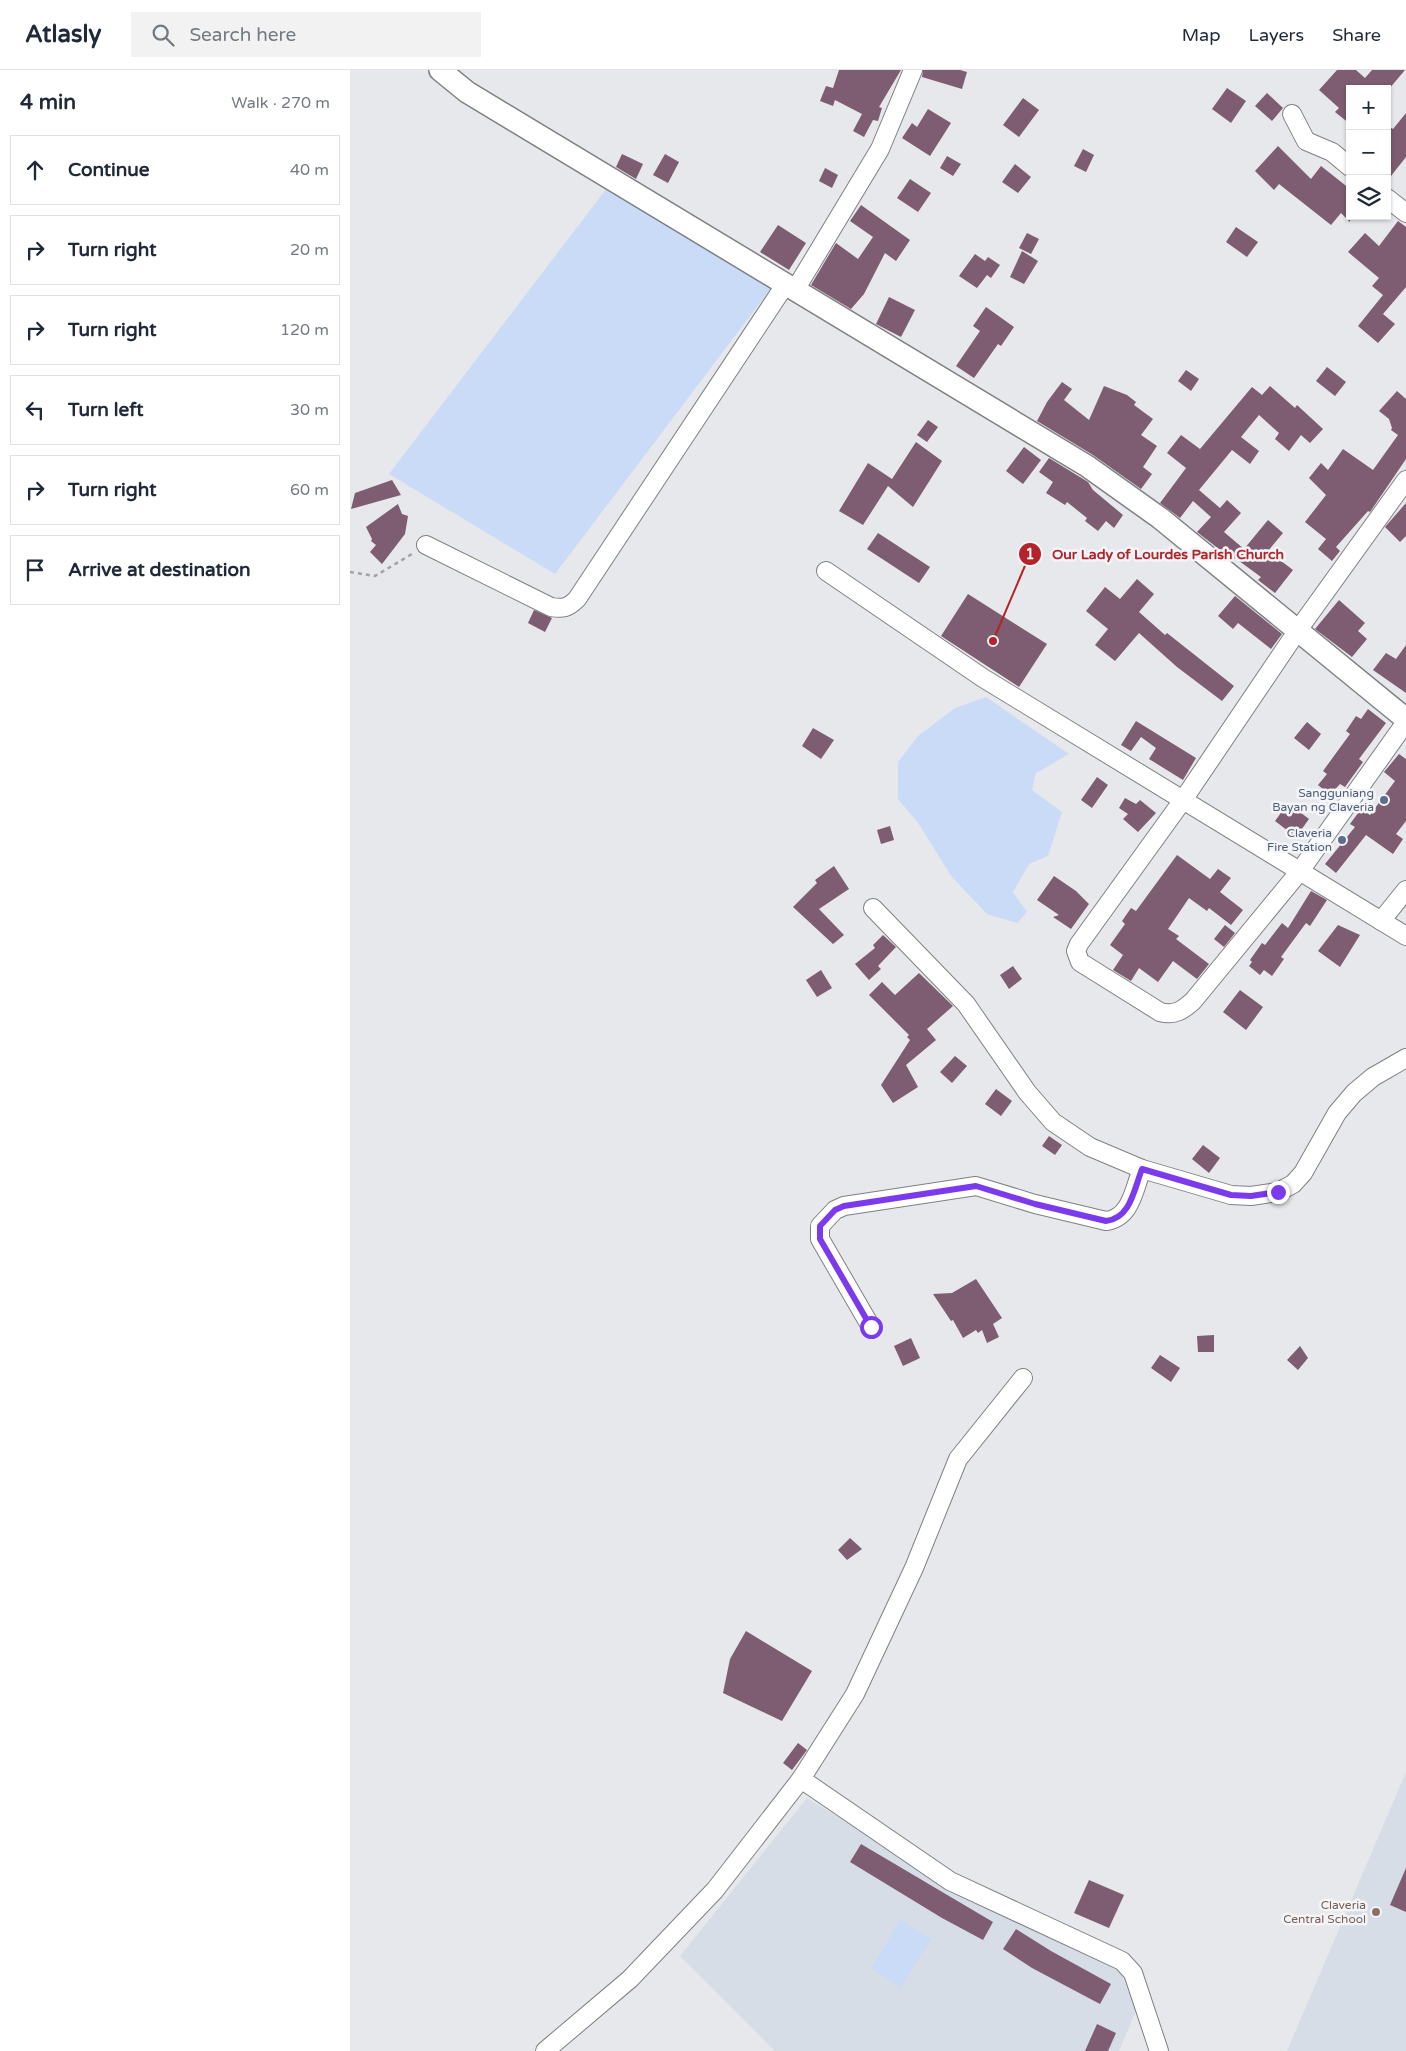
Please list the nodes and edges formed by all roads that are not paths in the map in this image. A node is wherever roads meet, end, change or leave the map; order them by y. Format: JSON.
{"nodes":[{"id":1,"x":440,"y":70,"type":"edge"},
{"id":2,"x":913,"y":70,"type":"edge"},
{"id":3,"x":1292,"y":114,"type":"dead end"},
{"id":4,"x":1346,"y":164,"type":"edge"},
{"id":5,"x":1391,"y":201,"type":"edge"},
{"id":6,"x":1406,"y":213,"type":"edge"},
{"id":7,"x":790,"y":288,"type":"junction"},
{"id":8,"x":1405,"y":483,"type":"edge"},
{"id":9,"x":426,"y":545,"type":"road end"},
{"id":10,"x":826,"y":571,"type":"dead end"},
{"id":11,"x":1298,"y":630,"type":"junction"},
{"id":12,"x":1406,"y":720,"type":"edge"},
{"id":13,"x":1183,"y":800,"type":"junction"},
{"id":14,"x":1300,"y":871,"type":"junction"},
{"id":15,"x":1406,"y":890,"type":"edge"},
{"id":16,"x":873,"y":908,"type":"dead end"},
{"id":17,"x":1381,"y":921,"type":"junction"},
{"id":18,"x":1406,"y":936,"type":"edge"},
{"id":19,"x":1406,"y":1058,"type":"edge"},
{"id":20,"x":1142,"y":1169,"type":"junction"},
{"id":21,"x":871,"y":1327,"type":"dead end"},
{"id":22,"x":1023,"y":1378,"type":"dead end"},
{"id":23,"x":801,"y":1779,"type":"junction"},
{"id":24,"x":546,"y":2051,"type":"edge"},
{"id":25,"x":1159,"y":2051,"type":"edge"}],
"edges":[{"from":1,"to":7,"type":"street"},
{"from":2,"to":7,"type":"street"},
{"from":3,"to":4,"type":"street"},
{"from":5,"to":6,"type":"street"},
{"from":7,"to":9,"type":"street"},
{"from":7,"to":11,"type":"street"},
{"from":8,"to":11,"type":"street"},
{"from":10,"to":13,"type":"street"},
{"from":11,"to":12,"type":"street"},
{"from":11,"to":13,"type":"street"},
{"from":12,"to":14,"type":"street"},
{"from":13,"to":14,"type":"street"},
{"from":13,"to":14,"type":"street"},
{"from":14,"to":17,"type":"street"},
{"from":15,"to":17,"type":"street"},
{"from":16,"to":20,"type":"street"},
{"from":17,"to":18,"type":"street"},
{"from":19,"to":20,"type":"street"},
{"from":20,"to":21,"type":"street"},
{"from":22,"to":23,"type":"street"},
{"from":23,"to":24,"type":"street"},
{"from":23,"to":25,"type":"street"}]}
